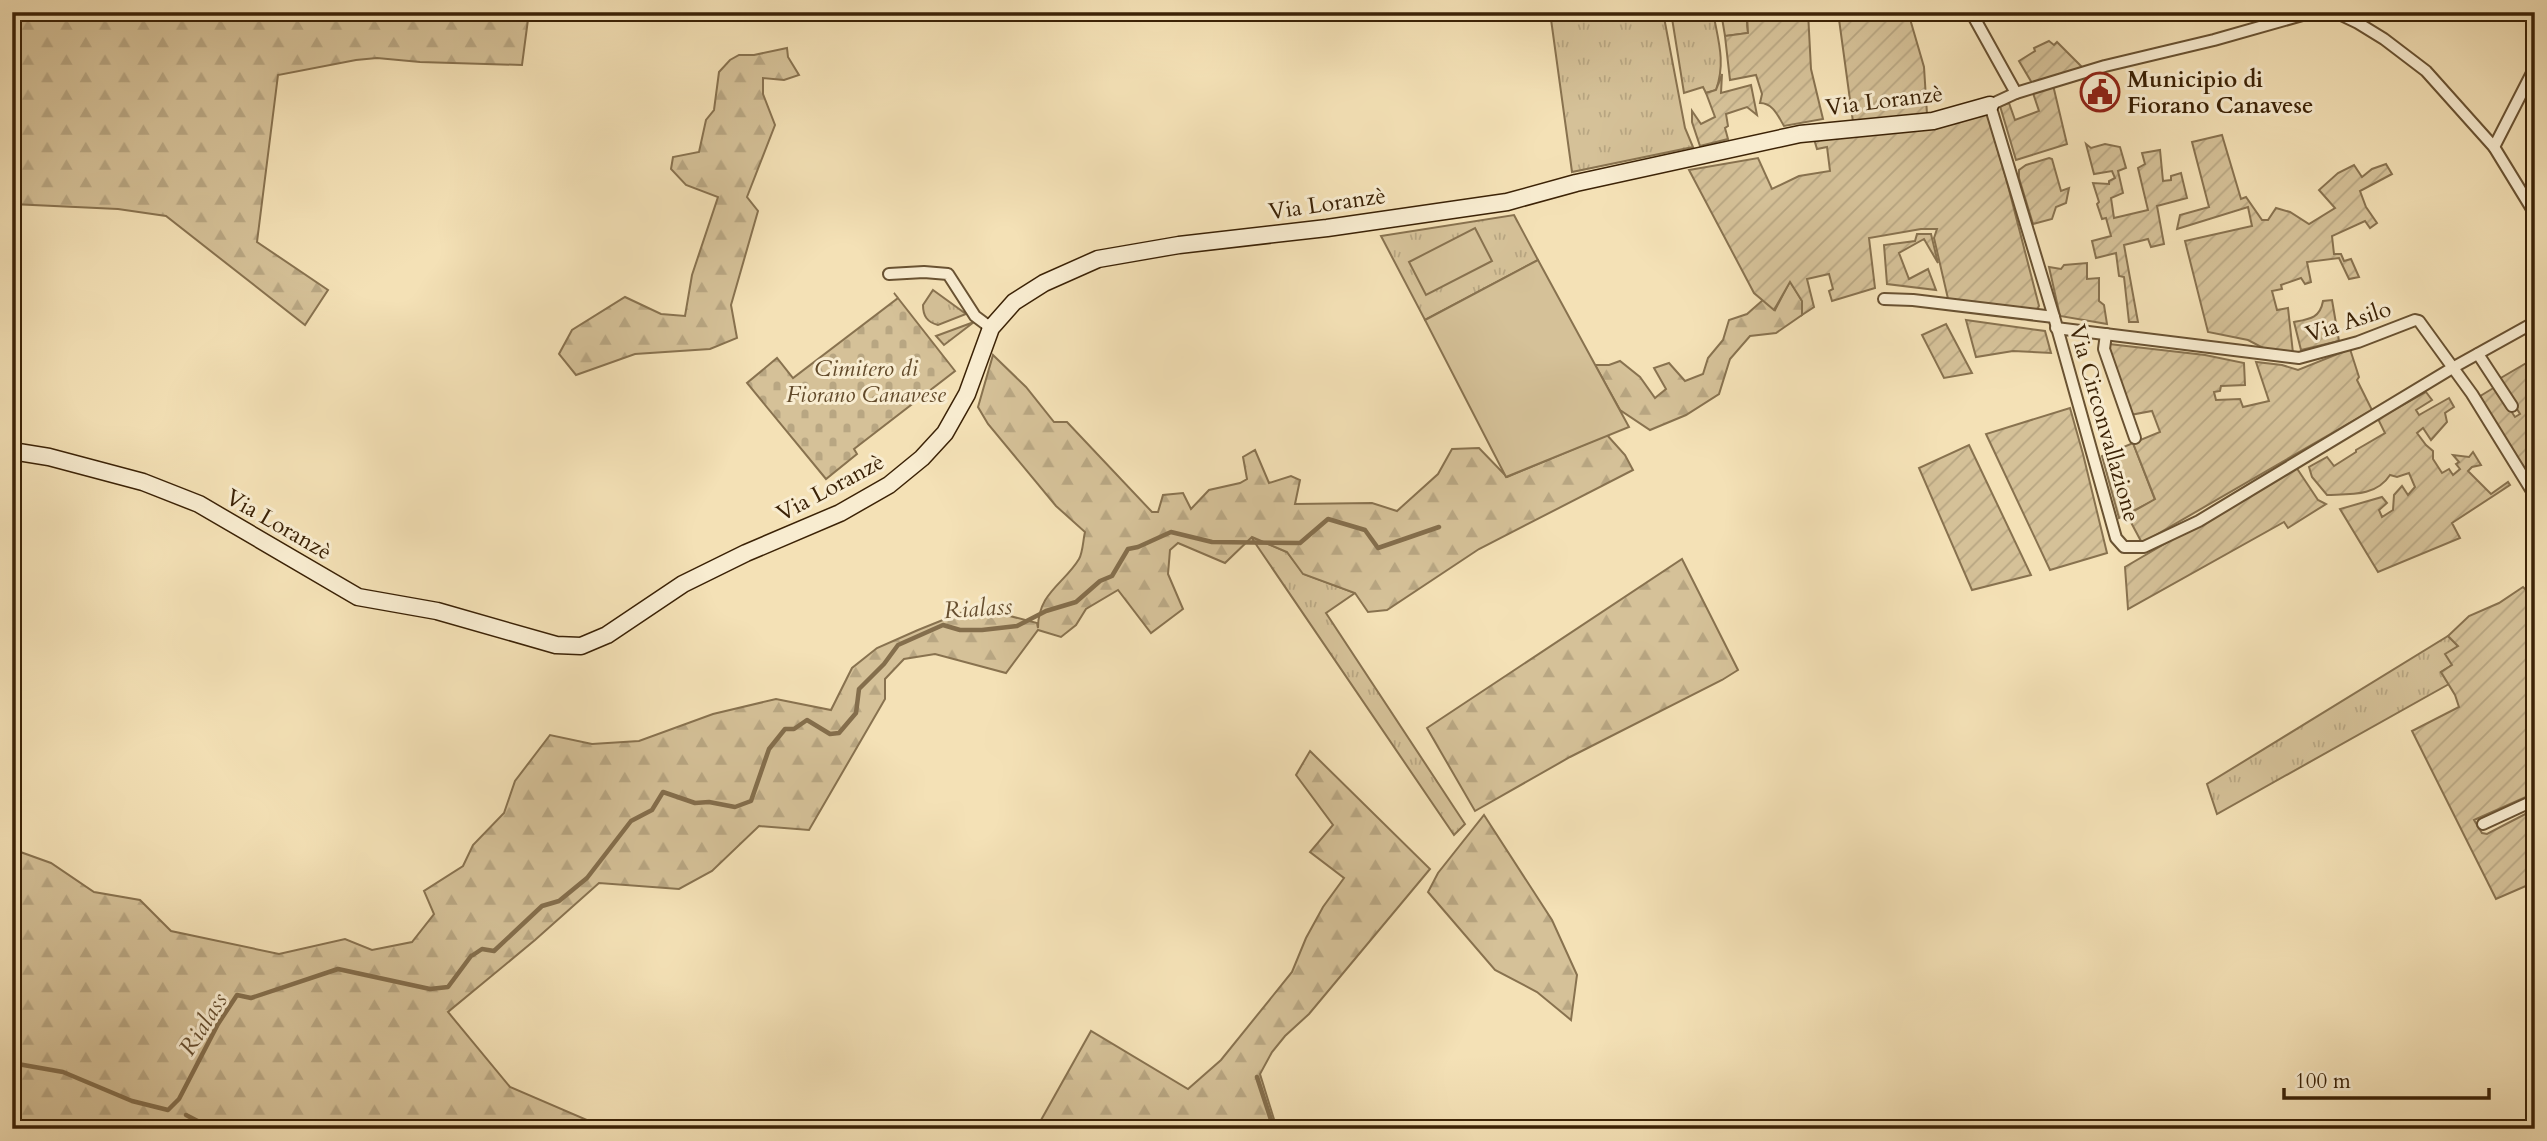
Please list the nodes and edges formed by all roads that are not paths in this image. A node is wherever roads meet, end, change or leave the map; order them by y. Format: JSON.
{"nodes":[{"id":1,"x":1971,"y":12,"type":"edge"},
{"id":2,"x":2313,"y":12,"type":"edge"},
{"id":3,"x":2334,"y":12,"type":"edge"},
{"id":4,"x":2535,"y":67,"type":"edge"},
{"id":5,"x":2016,"y":93,"type":"junction"},
{"id":6,"x":1990,"y":104,"type":"junction"},
{"id":7,"x":2494,"y":147,"type":"junction"},
{"id":8,"x":2535,"y":214,"type":"edge"},
{"id":9,"x":889,"y":274,"type":"dead end"},
{"id":10,"x":1884,"y":299,"type":"dead end"},
{"id":11,"x":2535,"y":321,"type":"edge"},
{"id":12,"x":2055,"y":323,"type":"junction"},
{"id":13,"x":991,"y":327,"type":"junction"},
{"id":14,"x":2106,"y":334,"type":"junction"},
{"id":15,"x":2478,"y":354,"type":"junction"},
{"id":16,"x":2454,"y":367,"type":"junction"},
{"id":17,"x":2512,"y":406,"type":"dead end"},
{"id":18,"x":2135,"y":438,"type":"dead end"},
{"id":19,"x":12,"y":451,"type":"edge"},
{"id":20,"x":2535,"y":496,"type":"edge"},
{"id":21,"x":2535,"y":800,"type":"edge"},
{"id":22,"x":2483,"y":824,"type":"dead end"}],
"edges":[{"from":1,"to":5,"type":"street"},
{"from":2,"to":5,"type":"street"},
{"from":3,"to":7,"type":"street"},
{"from":4,"to":7,"type":"street"},
{"from":5,"to":6,"type":"street"},
{"from":6,"to":12,"type":"street","name":"Via Circonvallazione"},
{"from":6,"to":13,"type":"street","name":"Via Loranzè"},
{"from":7,"to":8,"type":"street"},
{"from":9,"to":13,"type":"street"},
{"from":10,"to":12,"type":"street","name":"Via Asilo"},
{"from":11,"to":15,"type":"street"},
{"from":12,"to":14,"type":"street","name":"Via Asilo"},
{"from":12,"to":16,"type":"street","name":"Via Circonvallazione"},
{"from":13,"to":19,"type":"street","name":"Via Loranzè"},
{"from":14,"to":16,"type":"street","name":"Via Asilo"},
{"from":14,"to":18,"type":"street"},
{"from":15,"to":16,"type":"street"},
{"from":15,"to":17,"type":"street"},
{"from":16,"to":20,"type":"street"},
{"from":21,"to":22,"type":"street"}]}
